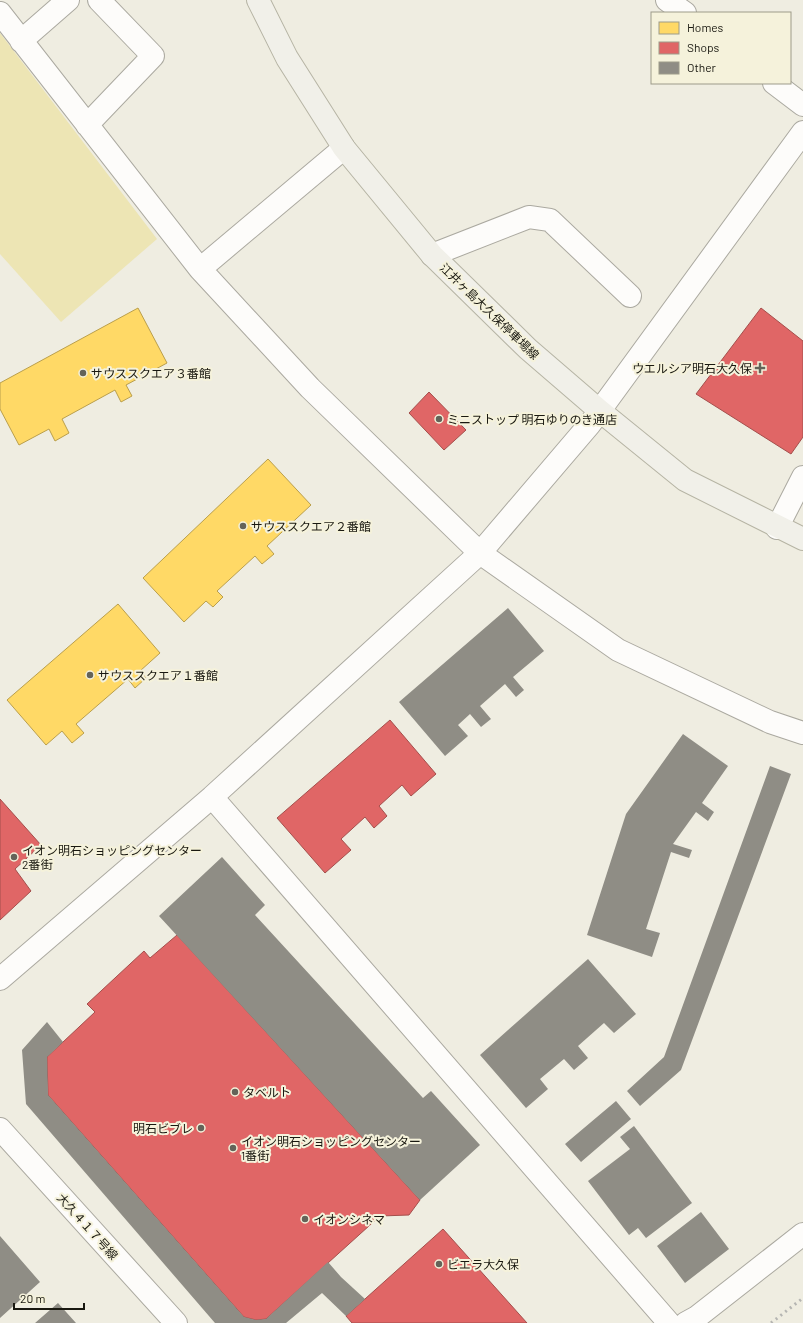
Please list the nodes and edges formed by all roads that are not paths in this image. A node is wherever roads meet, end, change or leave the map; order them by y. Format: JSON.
{"nodes":[{"id":1,"x":68,"y":0,"type":"edge"},
{"id":2,"x":99,"y":0,"type":"edge"},
{"id":3,"x":258,"y":0,"type":"edge"},
{"id":4,"x":0,"y":13,"type":"edge"},
{"id":5,"x":22,"y":41,"type":"junction"},
{"id":6,"x":775,"y":84,"type":"edge"},
{"id":7,"x":803,"y":105,"type":"edge"},
{"id":8,"x":87,"y":125,"type":"junction"},
{"id":9,"x":803,"y":132,"type":"edge"},
{"id":10,"x":344,"y":148,"type":"junction"},
{"id":11,"x":432,"y":255,"type":"junction"},
{"id":12,"x":200,"y":269,"type":"junction"},
{"id":13,"x":630,"y":296,"type":"dead end"},
{"id":14,"x":600,"y":411,"type":"junction"},
{"id":15,"x":803,"y":477,"type":"edge"},
{"id":16,"x":778,"y":528,"type":"junction"},
{"id":17,"x":803,"y":539,"type":"edge"},
{"id":18,"x":480,"y":553,"type":"junction"},
{"id":19,"x":803,"y":733,"type":"edge"},
{"id":20,"x":212,"y":797,"type":"junction"},
{"id":21,"x":0,"y":979,"type":"edge"},
{"id":22,"x":0,"y":1130,"type":"edge"},
{"id":23,"x":803,"y":1234,"type":"edge"},
{"id":24,"x":176,"y":1323,"type":"edge"},
{"id":25,"x":669,"y":1323,"type":"edge"},
{"id":26,"x":686,"y":1323,"type":"edge"}],
"edges":[{"from":1,"to":5,"type":"street"},
{"from":2,"to":8,"type":"street"},
{"from":3,"to":10,"type":"main road","name":"江井ヶ島大久保停車場線"},
{"from":4,"to":5,"type":"street"},
{"from":5,"to":8,"type":"street"},
{"from":6,"to":7,"type":"street"},
{"from":8,"to":12,"type":"street"},
{"from":9,"to":14,"type":"street"},
{"from":10,"to":11,"type":"main road","name":"江井ヶ島大久保停車場線"},
{"from":10,"to":12,"type":"street"},
{"from":11,"to":13,"type":"street"},
{"from":11,"to":14,"type":"main road","name":"江井ヶ島大久保停車場線"},
{"from":12,"to":18,"type":"street"},
{"from":14,"to":16,"type":"main road","name":"江井ヶ島大久保停車場線"},
{"from":14,"to":18,"type":"street"},
{"from":15,"to":16,"type":"street"},
{"from":16,"to":17,"type":"main road","name":"江井ヶ島大久保停車場線"},
{"from":18,"to":19,"type":"street"},
{"from":18,"to":20,"type":"street"},
{"from":20,"to":21,"type":"street"},
{"from":20,"to":25,"type":"street"},
{"from":22,"to":24,"type":"street","name":"大久４１７号線"},
{"from":23,"to":26,"type":"street"}]}
